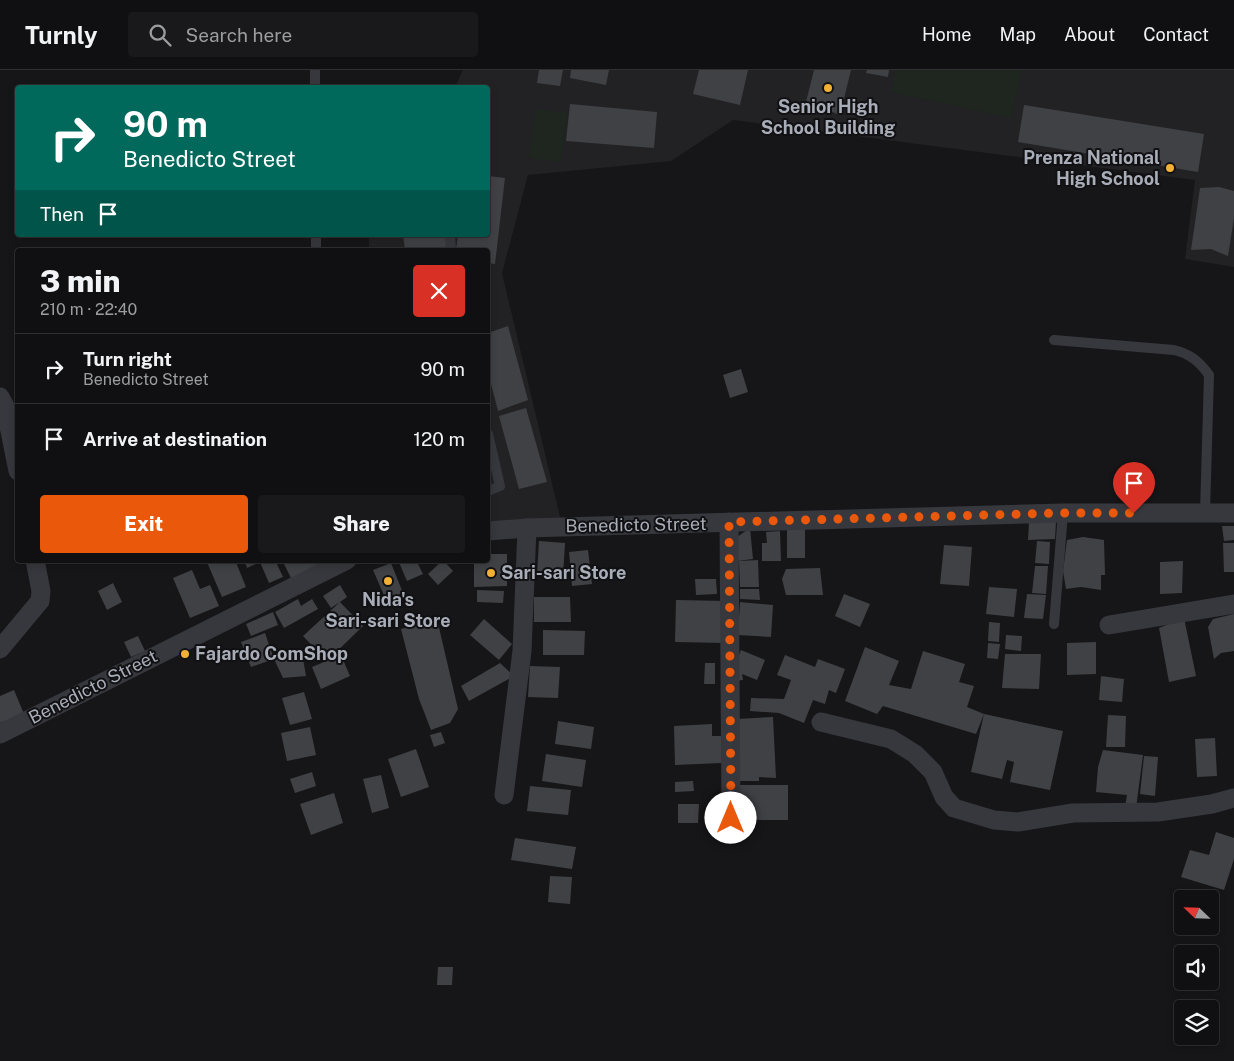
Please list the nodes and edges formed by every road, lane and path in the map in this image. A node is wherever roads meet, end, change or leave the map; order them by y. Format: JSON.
{"nodes":[{"id":1,"x":315,"y":70,"type":"edge"},
{"id":2,"x":315,"y":85,"type":"edge"},
{"id":3,"x":1054,"y":340,"type":"dead end"},
{"id":4,"x":0,"y":397,"type":"edge"},
{"id":5,"x":490,"y":443,"type":"edge"},
{"id":6,"x":15,"y":456,"type":"edge"},
{"id":7,"x":490,"y":490,"type":"edge"},
{"id":8,"x":1062,"y":513,"type":"junction"},
{"id":9,"x":1205,"y":513,"type":"junction"},
{"id":10,"x":1234,"y":513,"type":"edge"},
{"id":11,"x":729,"y":522,"type":"junction"},
{"id":12,"x":527,"y":528,"type":"junction"},
{"id":13,"x":490,"y":531,"type":"edge"},
{"id":14,"x":36,"y":563,"type":"edge"},
{"id":15,"x":341,"y":563,"type":"edge"},
{"id":16,"x":1234,"y":604,"type":"edge"},
{"id":17,"x":1054,"y":624,"type":"dead end"},
{"id":18,"x":1109,"y":625,"type":"dead end"},
{"id":19,"x":0,"y":650,"type":"edge"},
{"id":20,"x":821,"y":722,"type":"dead end"},
{"id":21,"x":0,"y":734,"type":"edge"},
{"id":22,"x":504,"y":795,"type":"dead end"},
{"id":23,"x":1234,"y":798,"type":"edge"},
{"id":24,"x":731,"y":818,"type":"dead end"}],
"edges":[{"from":1,"to":2,"type":"lane"},
{"from":3,"to":9,"type":"lane"},
{"from":4,"to":6,"type":"street"},
{"from":5,"to":7,"type":"lane"},
{"from":8,"to":9,"type":"street","name":"Benedicto Street"},
{"from":8,"to":11,"type":"street","name":"Benedicto Street"},
{"from":8,"to":17,"type":"lane"},
{"from":9,"to":10,"type":"street","name":"Benedicto Street"},
{"from":11,"to":12,"type":"street","name":"Benedicto Street"},
{"from":11,"to":24,"type":"street"},
{"from":12,"to":13,"type":"street","name":"Benedicto Street"},
{"from":12,"to":22,"type":"street"},
{"from":14,"to":19,"type":"street"},
{"from":15,"to":21,"type":"street","name":"Benedicto Street"},
{"from":16,"to":18,"type":"street"},
{"from":20,"to":23,"type":"street"}]}
